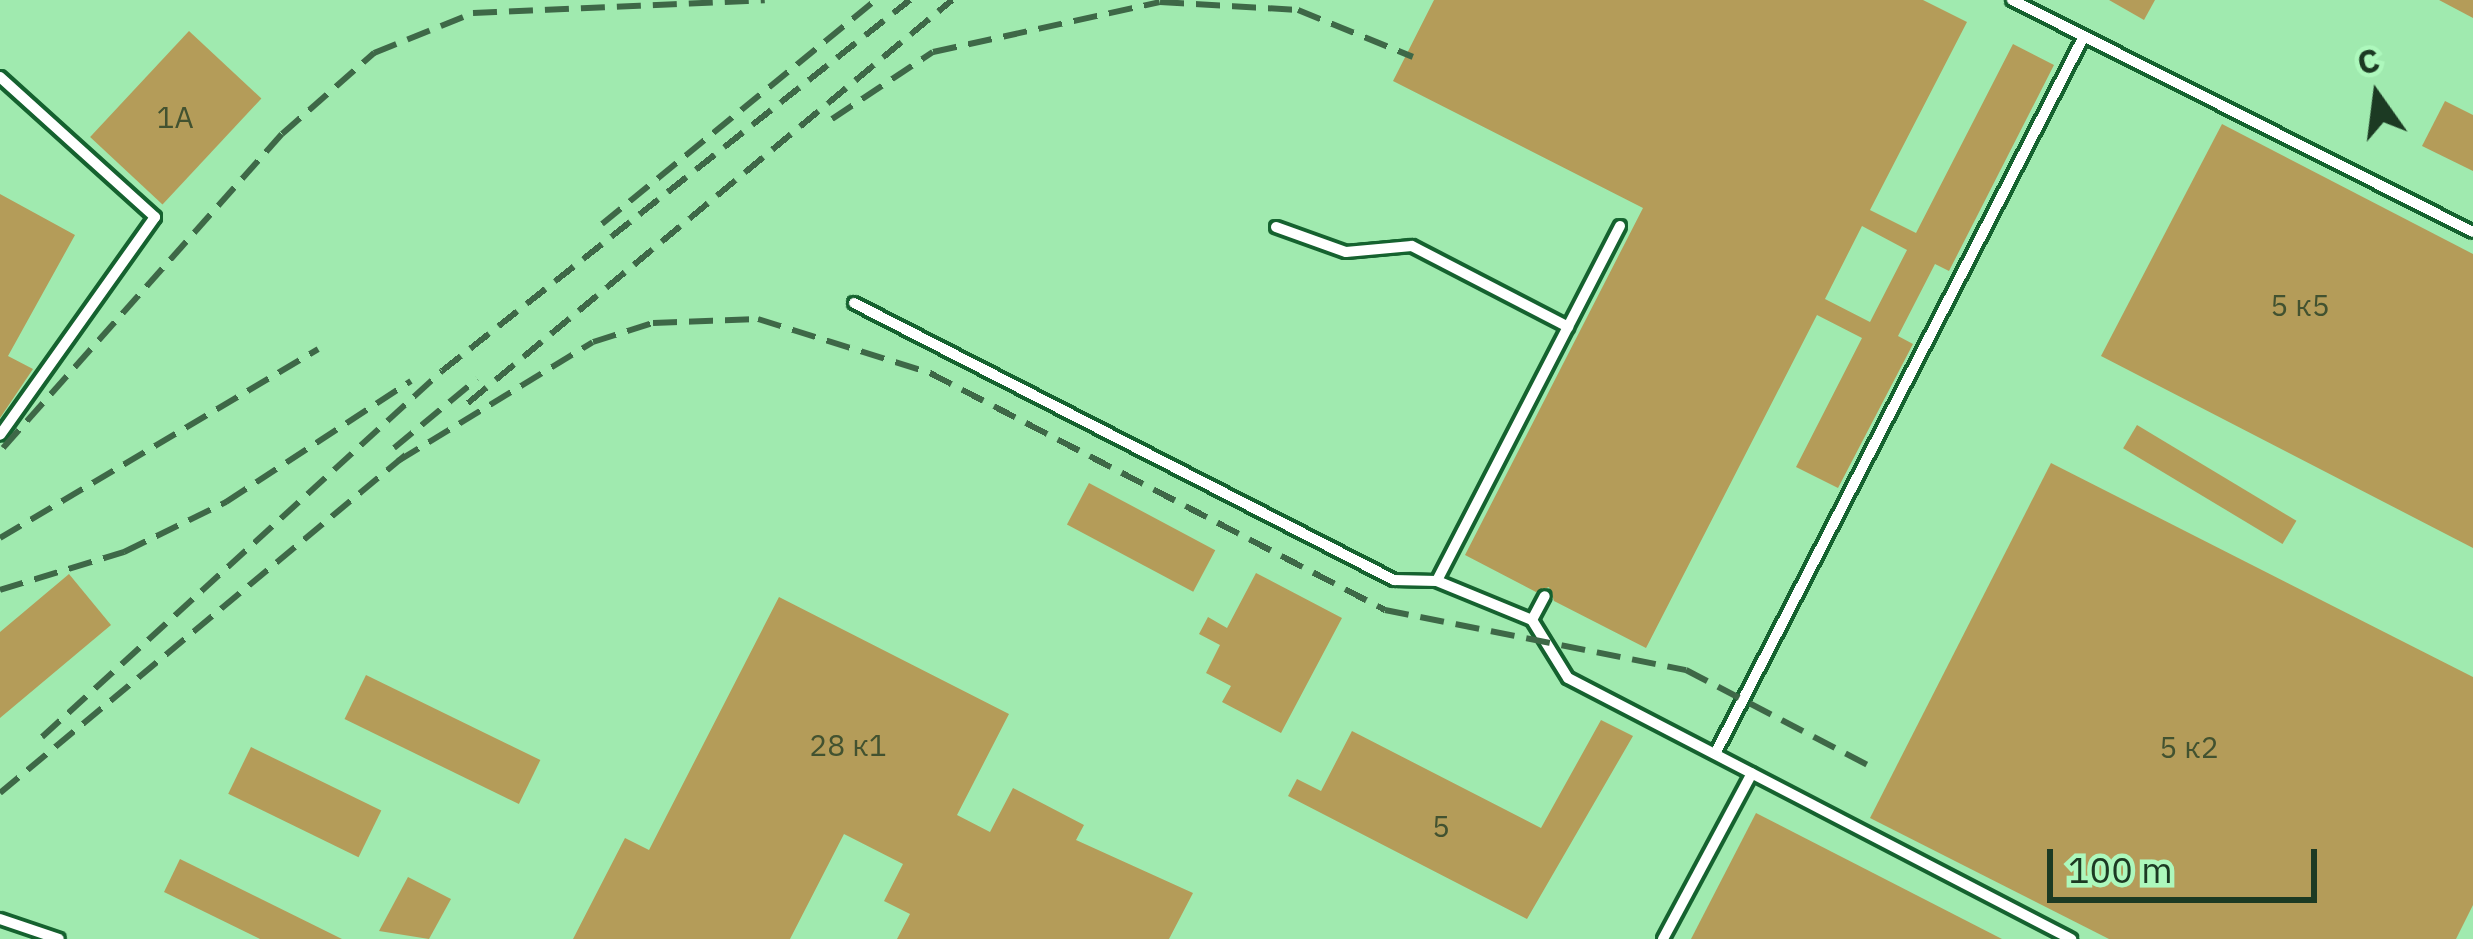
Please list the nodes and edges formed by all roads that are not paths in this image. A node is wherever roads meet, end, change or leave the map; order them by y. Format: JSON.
{"nodes":[{"id":1,"x":2012,"y":0,"type":"edge"},
{"id":2,"x":2084,"y":36,"type":"junction"},
{"id":3,"x":0,"y":77,"type":"edge"},
{"id":4,"x":1620,"y":226,"type":"dead end"},
{"id":5,"x":1276,"y":227,"type":"dead end"},
{"id":6,"x":2473,"y":232,"type":"edge"},
{"id":7,"x":854,"y":303,"type":"dead end"},
{"id":8,"x":1568,"y":327,"type":"junction"},
{"id":9,"x":0,"y":435,"type":"edge"},
{"id":10,"x":1437,"y":581,"type":"junction"},
{"id":11,"x":1545,"y":596,"type":"dead end"},
{"id":12,"x":1532,"y":620,"type":"junction"},
{"id":13,"x":1715,"y":754,"type":"junction"},
{"id":14,"x":1752,"y":773,"type":"junction"},
{"id":15,"x":0,"y":919,"type":"edge"},
{"id":16,"x":59,"y":939,"type":"edge"},
{"id":17,"x":1663,"y":939,"type":"edge"},
{"id":18,"x":2071,"y":939,"type":"edge"}],
"edges":[{"from":1,"to":2,"type":"lane"},
{"from":2,"to":6,"type":"lane"},
{"from":2,"to":13,"type":"lane"},
{"from":3,"to":9,"type":"lane"},
{"from":4,"to":8,"type":"lane"},
{"from":5,"to":8,"type":"lane"},
{"from":7,"to":10,"type":"lane"},
{"from":8,"to":10,"type":"lane"},
{"from":10,"to":12,"type":"lane"},
{"from":11,"to":12,"type":"lane"},
{"from":12,"to":13,"type":"lane"},
{"from":13,"to":14,"type":"lane"},
{"from":14,"to":17,"type":"lane"},
{"from":14,"to":18,"type":"lane"},
{"from":15,"to":16,"type":"lane"}]}
